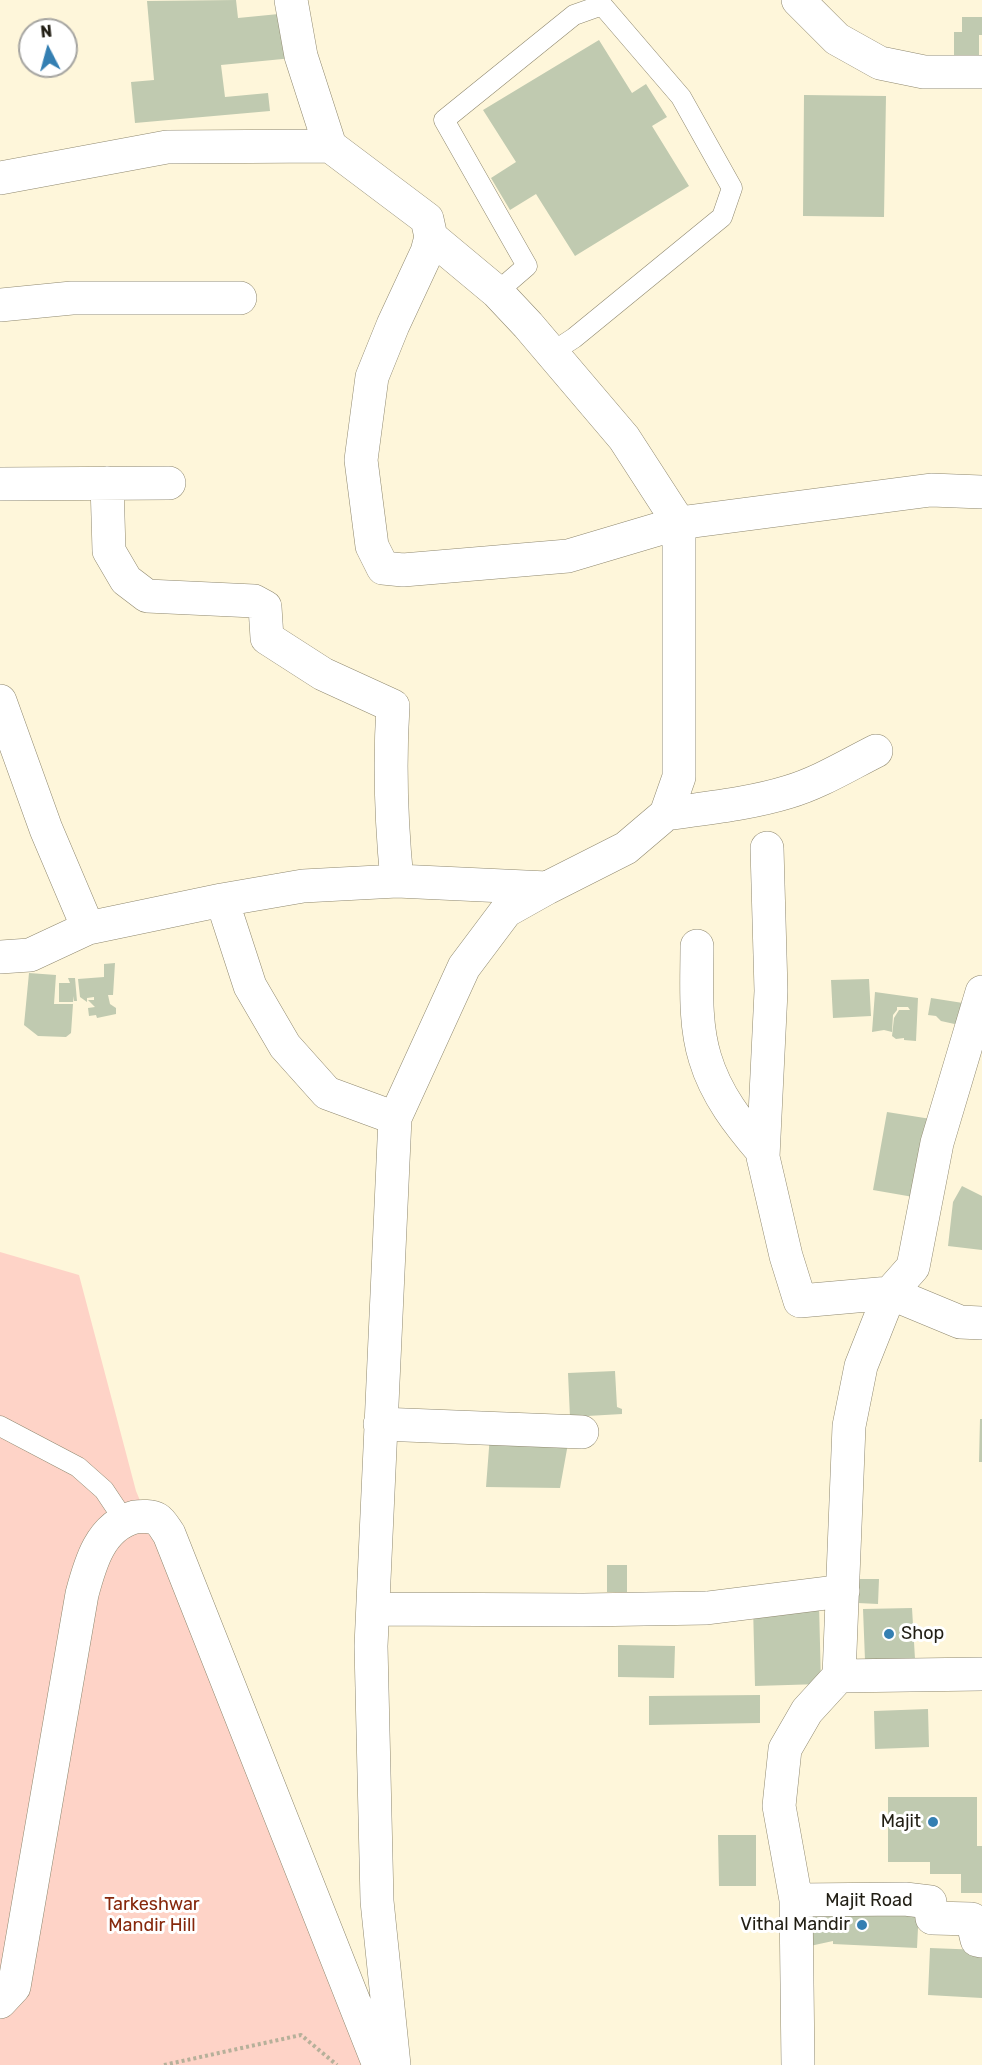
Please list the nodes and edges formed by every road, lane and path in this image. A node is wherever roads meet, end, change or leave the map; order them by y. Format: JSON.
{"nodes":[{"id":1,"x":291,"y":0,"type":"edge"},
{"id":2,"x":798,"y":0,"type":"edge"},
{"id":3,"x":982,"y":72,"type":"edge"},
{"id":4,"x":330,"y":146,"type":"junction"},
{"id":5,"x":0,"y":178,"type":"edge"},
{"id":6,"x":431,"y":237,"type":"junction"},
{"id":7,"x":497,"y":292,"type":"junction"},
{"id":8,"x":240,"y":298,"type":"dead end"},
{"id":9,"x":0,"y":305,"type":"edge"},
{"id":10,"x":551,"y":353,"type":"junction"},
{"id":11,"x":107,"y":483,"type":"junction"},
{"id":12,"x":169,"y":483,"type":"dead end"},
{"id":13,"x":0,"y":484,"type":"edge"},
{"id":14,"x":982,"y":492,"type":"edge"},
{"id":15,"x":679,"y":523,"type":"junction"},
{"id":16,"x":0,"y":701,"type":"edge"},
{"id":17,"x":876,"y":751,"type":"dead end"},
{"id":18,"x":666,"y":814,"type":"junction"},
{"id":19,"x":767,"y":848,"type":"dead end"},
{"id":20,"x":397,"y":881,"type":"junction"},
{"id":21,"x":547,"y":888,"type":"junction"},
{"id":22,"x":222,"y":900,"type":"junction"},
{"id":23,"x":88,"y":928,"type":"junction"},
{"id":24,"x":697,"y":946,"type":"dead end"},
{"id":25,"x":0,"y":957,"type":"edge"},
{"id":26,"x":982,"y":992,"type":"edge"},
{"id":27,"x":395,"y":1118,"type":"junction"},
{"id":28,"x":764,"y":1152,"type":"junction"},
{"id":29,"x":890,"y":1293,"type":"junction"},
{"id":30,"x":982,"y":1323,"type":"edge"},
{"id":31,"x":380,"y":1424,"type":"junction"},
{"id":32,"x":0,"y":1426,"type":"edge"},
{"id":33,"x":582,"y":1432,"type":"dead end"},
{"id":34,"x":124,"y":1520,"type":"junction"},
{"id":35,"x":843,"y":1591,"type":"junction"},
{"id":36,"x":373,"y":1610,"type":"junction"},
{"id":37,"x":982,"y":1674,"type":"edge"},
{"id":38,"x":839,"y":1676,"type":"junction"},
{"id":39,"x":796,"y":1900,"type":"junction"},
{"id":40,"x":982,"y":1941,"type":"edge"},
{"id":41,"x":0,"y":2002,"type":"edge"},
{"id":42,"x":164,"y":2065,"type":"edge"},
{"id":43,"x":337,"y":2065,"type":"edge"},
{"id":44,"x":379,"y":2065,"type":"edge"},
{"id":45,"x":394,"y":2065,"type":"edge"},
{"id":46,"x":798,"y":2065,"type":"edge"}],
"edges":[{"from":1,"to":4,"type":"street"},
{"from":2,"to":3,"type":"street"},
{"from":4,"to":5,"type":"street"},
{"from":4,"to":6,"type":"street"},
{"from":6,"to":7,"type":"street"},
{"from":6,"to":15,"type":"street"},
{"from":7,"to":10,"type":"street"},
{"from":7,"to":10,"type":"lane"},
{"from":8,"to":9,"type":"street"},
{"from":10,"to":15,"type":"street"},
{"from":11,"to":12,"type":"street"},
{"from":11,"to":13,"type":"street"},
{"from":11,"to":20,"type":"street"},
{"from":14,"to":15,"type":"street"},
{"from":15,"to":18,"type":"street"},
{"from":16,"to":23,"type":"street"},
{"from":17,"to":18,"type":"street"},
{"from":18,"to":21,"type":"street"},
{"from":19,"to":28,"type":"street"},
{"from":20,"to":21,"type":"street"},
{"from":20,"to":22,"type":"street"},
{"from":21,"to":27,"type":"street"},
{"from":22,"to":23,"type":"street"},
{"from":22,"to":27,"type":"street"},
{"from":23,"to":25,"type":"street"},
{"from":24,"to":28,"type":"street"},
{"from":26,"to":29,"type":"street"},
{"from":27,"to":31,"type":"street"},
{"from":28,"to":29,"type":"street"},
{"from":29,"to":30,"type":"street"},
{"from":29,"to":35,"type":"street"},
{"from":31,"to":33,"type":"street"},
{"from":31,"to":36,"type":"street"},
{"from":32,"to":34,"type":"lane"},
{"from":34,"to":41,"type":"street"},
{"from":34,"to":44,"type":"street"},
{"from":35,"to":36,"type":"street"},
{"from":35,"to":38,"type":"street"},
{"from":36,"to":45,"type":"street"},
{"from":37,"to":38,"type":"street"},
{"from":38,"to":39,"type":"street"},
{"from":39,"to":40,"type":"street","name":"Majit Road"},
{"from":39,"to":46,"type":"street"},
{"from":42,"to":43,"type":"path"}]}
